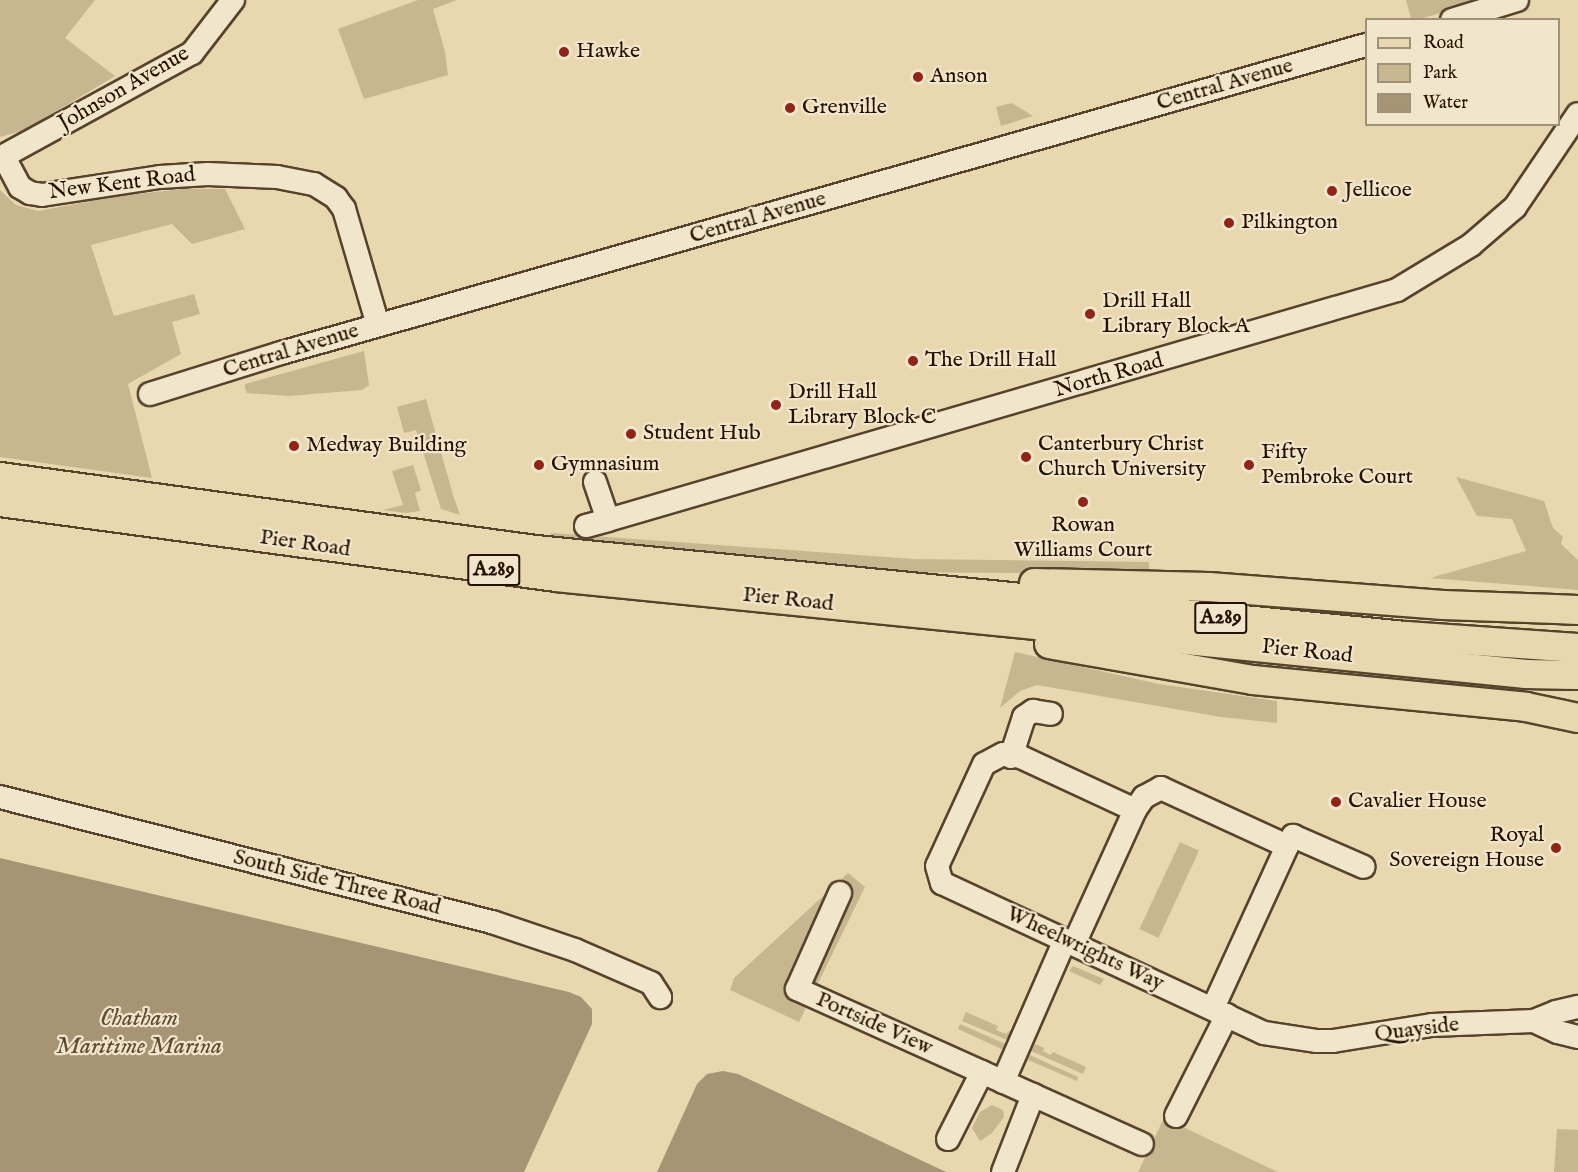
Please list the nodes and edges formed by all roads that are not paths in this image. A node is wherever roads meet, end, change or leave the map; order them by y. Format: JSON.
{"nodes":[{"id":1,"x":233,"y":0,"type":"edge"},
{"id":2,"x":1517,"y":0,"type":"edge"},
{"id":3,"x":1458,"y":18,"type":"edge"},
{"id":4,"x":1365,"y":45,"type":"edge"},
{"id":5,"x":1578,"y":114,"type":"edge"},
{"id":6,"x":2,"y":158,"type":"edge"},
{"id":7,"x":378,"y":326,"type":"junction"},
{"id":8,"x":150,"y":394,"type":"dead end"},
{"id":9,"x":0,"y":477,"type":"edge"},
{"id":10,"x":595,"y":482,"type":"dead end"},
{"id":11,"x":0,"y":502,"type":"edge"},
{"id":12,"x":608,"y":520,"type":"junction"},
{"id":13,"x":586,"y":526,"type":"dead end"},
{"id":14,"x":864,"y":583,"type":"junction"},
{"id":15,"x":1578,"y":610,"type":"edge"},
{"id":16,"x":990,"y":621,"type":"junction"},
{"id":17,"x":1578,"y":648,"type":"edge"},
{"id":18,"x":1578,"y":675,"type":"edge"},
{"id":19,"x":1051,"y":714,"type":"dead end"},
{"id":20,"x":1578,"y":718,"type":"edge"},
{"id":21,"x":1011,"y":757,"type":"junction"},
{"id":22,"x":0,"y":797,"type":"edge"},
{"id":23,"x":1136,"y":810,"type":"junction"},
{"id":24,"x":1287,"y":846,"type":"junction"},
{"id":25,"x":1364,"y":867,"type":"dead end"},
{"id":26,"x":840,"y":893,"type":"dead end"},
{"id":27,"x":1070,"y":942,"type":"junction"},
{"id":28,"x":660,"y":997,"type":"dead end"},
{"id":29,"x":1578,"y":1007,"type":"edge"},
{"id":30,"x":1220,"y":1012,"type":"junction"},
{"id":31,"x":1534,"y":1021,"type":"junction"},
{"id":32,"x":1578,"y":1037,"type":"edge"},
{"id":33,"x":1300,"y":1038,"type":"joint"},
{"id":34,"x":982,"y":1072,"type":"junction"},
{"id":35,"x":1003,"y":1082,"type":"junction"},
{"id":36,"x":1034,"y":1095,"type":"junction"},
{"id":37,"x":1176,"y":1116,"type":"dead end"},
{"id":38,"x":948,"y":1139,"type":"dead end"},
{"id":39,"x":1142,"y":1144,"type":"dead end"},
{"id":40,"x":1003,"y":1172,"type":"edge"}],
"edges":[{"from":1,"to":6,"type":"street","name":"Johnson Avenue"},
{"from":2,"to":3,"type":"street"},
{"from":4,"to":7,"type":"street","name":"Central Avenue"},
{"from":5,"to":12,"type":"street","name":"North Road"},
{"from":6,"to":7,"type":"street","name":"New Kent Road"},
{"from":7,"to":8,"type":"street","name":"Central Avenue"},
{"from":9,"to":14,"type":"main road","name":"Pier Road","number":"A289"},
{"from":10,"to":12,"type":"street"},
{"from":11,"to":16,"type":"main road","name":"Pier Road","number":"A289"},
{"from":12,"to":13,"type":"street","name":"North Road"},
{"from":14,"to":15,"type":"main road"},
{"from":14,"to":17,"type":"main road","name":"Pier Road","number":"A289"},
{"from":16,"to":18,"type":"main road","name":"Pier Road","number":"A289"},
{"from":16,"to":20,"type":"main road"},
{"from":19,"to":21,"type":"street"},
{"from":21,"to":23,"type":"street"},
{"from":21,"to":27,"type":"street","name":"Wheelwrights Way"},
{"from":22,"to":28,"type":"street","name":"South Side Three Road"},
{"from":23,"to":24,"type":"street"},
{"from":23,"to":27,"type":"street"},
{"from":24,"to":25,"type":"street"},
{"from":24,"to":30,"type":"street"},
{"from":26,"to":34,"type":"street","name":"Portside View"},
{"from":27,"to":30,"type":"street","name":"Wheelwrights Way"},
{"from":27,"to":35,"type":"street"},
{"from":29,"to":31,"type":"street","name":"Quayside"},
{"from":30,"to":33,"type":"street","name":"Wheelwrights Way"},
{"from":30,"to":37,"type":"street"},
{"from":31,"to":32,"type":"street","name":"Quayside"},
{"from":31,"to":33,"type":"street","name":"Quayside"},
{"from":34,"to":35,"type":"street","name":"Portside View"},
{"from":34,"to":38,"type":"street"},
{"from":35,"to":36,"type":"street","name":"Portside View"},
{"from":36,"to":39,"type":"street","name":"Portside View"},
{"from":36,"to":40,"type":"street"}]}
